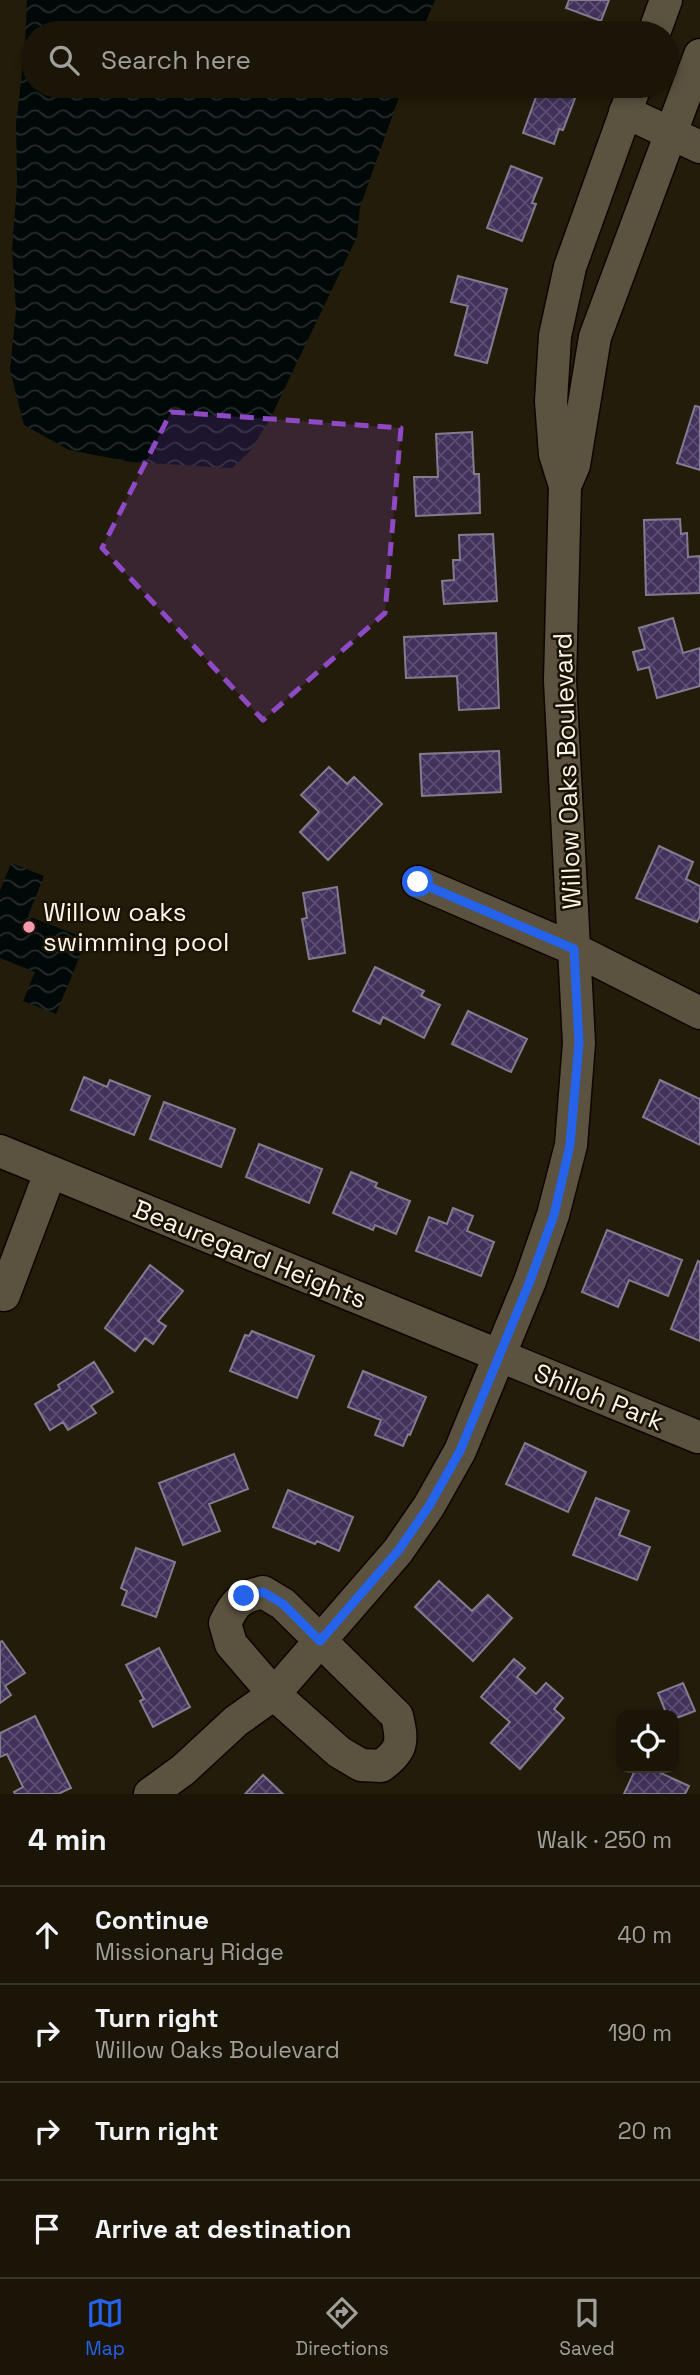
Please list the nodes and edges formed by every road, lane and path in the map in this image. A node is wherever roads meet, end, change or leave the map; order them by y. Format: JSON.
{"nodes":[{"id":1,"x":667,"y":0,"type":"edge"},
{"id":2,"x":659,"y":21,"type":"edge"},
{"id":3,"x":700,"y":55,"type":"edge"},
{"id":4,"x":630,"y":99,"type":"edge"},
{"id":5,"x":671,"y":133,"type":"junction"},
{"id":6,"x":700,"y":146,"type":"edge"},
{"id":7,"x":565,"y":486,"type":"junction"},
{"id":8,"x":418,"y":882,"type":"dead end"},
{"id":9,"x":574,"y":949,"type":"junction"},
{"id":10,"x":700,"y":1013,"type":"edge"},
{"id":11,"x":0,"y":1151,"type":"edge"},
{"id":12,"x":50,"y":1173,"type":"junction"},
{"id":13,"x":4,"y":1295,"type":"dead end"},
{"id":14,"x":500,"y":1356,"type":"junction"},
{"id":15,"x":698,"y":1437,"type":"edge"},
{"id":16,"x":320,"y":1641,"type":"junction"},
{"id":17,"x":274,"y":1694,"type":"junction"},
{"id":18,"x":150,"y":1794,"type":"edge"}],
"edges":[{"from":1,"to":2,"type":"street"},
{"from":3,"to":5,"type":"street","name":"Willow Oaks Boulevard"},
{"from":4,"to":5,"type":"street"},
{"from":4,"to":7,"type":"street","name":"Willow Oaks Boulevard"},
{"from":5,"to":6,"type":"street"},
{"from":5,"to":7,"type":"street","name":"Willow Oaks Boulevard"},
{"from":7,"to":9,"type":"street","name":"Willow Oaks Boulevard"},
{"from":8,"to":9,"type":"street"},
{"from":9,"to":10,"type":"street"},
{"from":9,"to":14,"type":"street","name":"Willow Oaks Boulevard"},
{"from":11,"to":12,"type":"street","name":"Beauregard Heights"},
{"from":12,"to":13,"type":"street"},
{"from":12,"to":14,"type":"street","name":"Beauregard Heights"},
{"from":14,"to":15,"type":"street","name":"Shiloh Park"},
{"from":14,"to":16,"type":"street","name":"Willow Oaks Boulevard"},
{"from":16,"to":17,"type":"street","name":"Willow Oaks Boulevard"},
{"from":16,"to":17,"type":"street"},
{"from":16,"to":17,"type":"street"},
{"from":17,"to":18,"type":"street","name":"Willow Oaks Boulevard"}]}
